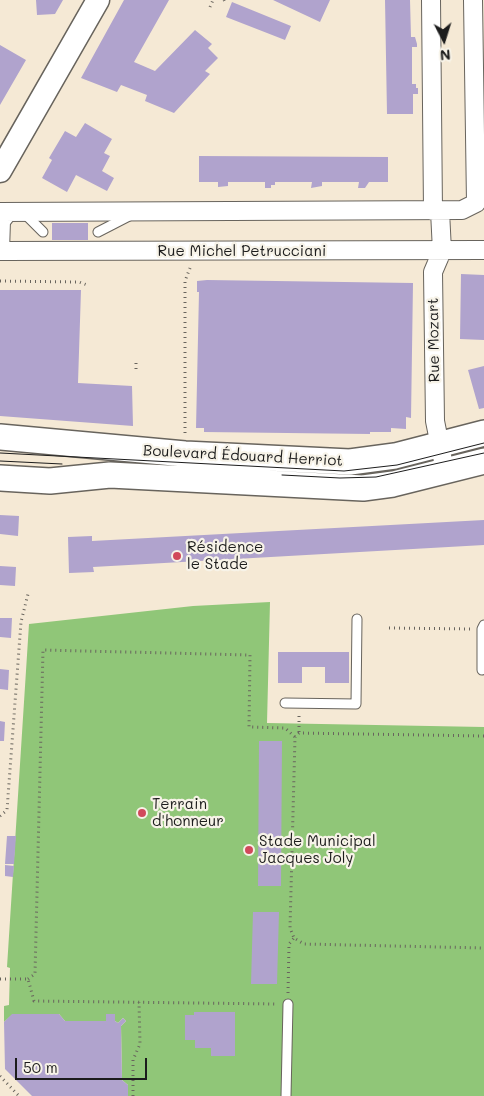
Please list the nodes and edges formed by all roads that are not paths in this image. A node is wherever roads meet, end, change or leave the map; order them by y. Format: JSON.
{"nodes":[{"id":1,"x":98,"y":0,"type":"edge"},
{"id":2,"x":431,"y":0,"type":"edge"},
{"id":3,"x":474,"y":0,"type":"edge"},
{"id":4,"x":0,"y":171,"type":"edge"},
{"id":5,"x":437,"y":211,"type":"junction"},
{"id":6,"x":11,"y":212,"type":"edge"},
{"id":7,"x":136,"y":212,"type":"junction"},
{"id":8,"x":43,"y":232,"type":"dead end"},
{"id":9,"x":98,"y":232,"type":"dead end"},
{"id":10,"x":0,"y":250,"type":"edge"},
{"id":11,"x":484,"y":250,"type":"edge"},
{"id":12,"x":442,"y":251,"type":"junction"},
{"id":13,"x":484,"y":433,"type":"edge"},
{"id":14,"x":0,"y":437,"type":"edge"},
{"id":15,"x":439,"y":444,"type":"junction"},
{"id":16,"x":483,"y":463,"type":"edge"},
{"id":17,"x":445,"y":471,"type":"junction"},
{"id":18,"x":0,"y":478,"type":"edge"},
{"id":19,"x":357,"y":619,"type":"dead end"},
{"id":20,"x":483,"y":627,"type":"edge"},
{"id":21,"x":482,"y":670,"type":"dead end"},
{"id":22,"x":285,"y":703,"type":"dead end"},
{"id":23,"x":288,"y":1004,"type":"road end"},
{"id":24,"x":286,"y":1096,"type":"edge"}],
"edges":[{"from":1,"to":4,"type":"street"},
{"from":2,"to":5,"type":"street","name":"Rue Mozart"},
{"from":3,"to":5,"type":"street"},
{"from":5,"to":7,"type":"street"},
{"from":5,"to":12,"type":"street","name":"Rue Mozart"},
{"from":6,"to":7,"type":"street"},
{"from":6,"to":8,"type":"lane"},
{"from":6,"to":10,"type":"street"},
{"from":7,"to":9,"type":"lane"},
{"from":10,"to":12,"type":"street","name":"Rue Michel Petrucciani"},
{"from":11,"to":12,"type":"street","name":"Rue Michel Petrucciani"},
{"from":12,"to":15,"type":"street","name":"Rue Mozart"},
{"from":13,"to":15,"type":"main road","name":"Boulevard Édouard Herriot"},
{"from":14,"to":15,"type":"main road","name":"Boulevard Édouard Herriot"},
{"from":15,"to":17,"type":"street","name":"Rue Mozart"},
{"from":16,"to":17,"type":"main road","name":"Boulevard Édouard Herriot"},
{"from":17,"to":18,"type":"main road","name":"Boulevard Édouard Herriot"},
{"from":19,"to":22,"type":"lane"},
{"from":20,"to":21,"type":"lane"},
{"from":23,"to":24,"type":"lane"}]}
